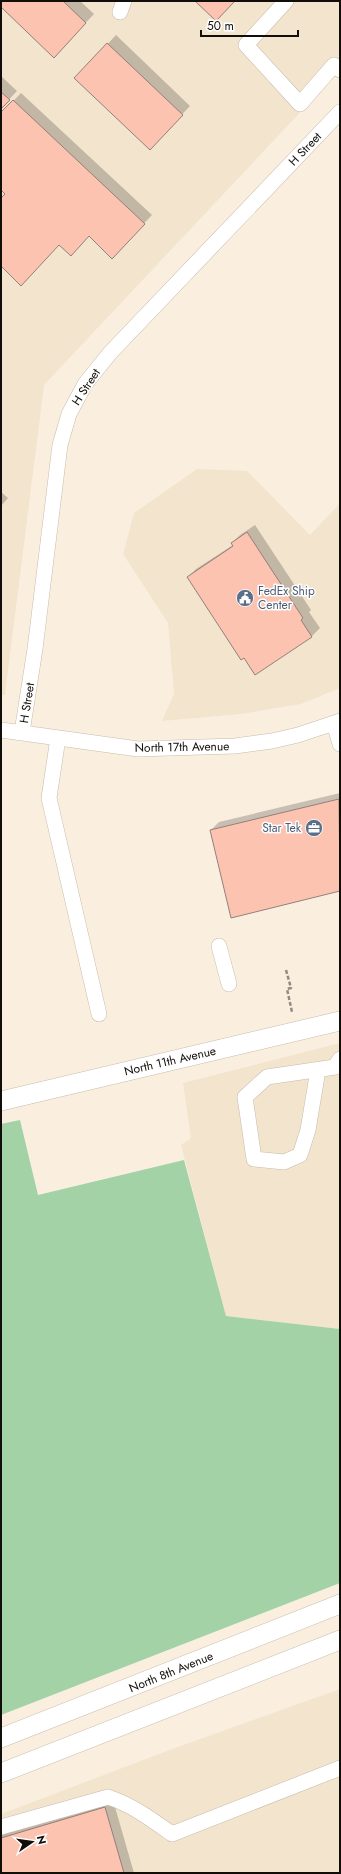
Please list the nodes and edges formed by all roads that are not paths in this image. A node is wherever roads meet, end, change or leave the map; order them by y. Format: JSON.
{"nodes":[{"id":1,"x":286,"y":1,"type":"edge"},
{"id":2,"x":340,"y":70,"type":"edge"},
{"id":3,"x":340,"y":112,"type":"edge"},
{"id":4,"x":337,"y":722,"type":"edge"},
{"id":5,"x":1,"y":730,"type":"edge"},
{"id":6,"x":22,"y":732,"type":"junction"},
{"id":7,"x":58,"y":738,"type":"junction"},
{"id":8,"x":340,"y":744,"type":"edge"},
{"id":9,"x":219,"y":946,"type":"dead end"},
{"id":10,"x":228,"y":984,"type":"dead end"},
{"id":11,"x":99,"y":1014,"type":"dead end"},
{"id":12,"x":340,"y":1025,"type":"edge"},
{"id":13,"x":340,"y":1059,"type":"edge"},
{"id":14,"x":318,"y":1070,"type":"junction"},
{"id":15,"x":1,"y":1101,"type":"edge"},
{"id":16,"x":340,"y":1604,"type":"edge"},
{"id":17,"x":340,"y":1640,"type":"edge"},
{"id":18,"x":1,"y":1738,"type":"edge"},
{"id":19,"x":340,"y":1768,"type":"edge"},
{"id":20,"x":1,"y":1773,"type":"edge"},
{"id":21,"x":1,"y":1827,"type":"edge"}],
"edges":[{"from":1,"to":2,"type":"street"},
{"from":3,"to":6,"type":"street","name":"H Street"},
{"from":4,"to":7,"type":"street","name":"North 17th Avenue"},
{"from":4,"to":8,"type":"street"},
{"from":5,"to":6,"type":"street","name":"H Street"},
{"from":6,"to":7,"type":"street","name":"North 17th Avenue"},
{"from":7,"to":11,"type":"street"},
{"from":9,"to":10,"type":"street"},
{"from":12,"to":15,"type":"main road","name":"North 11th Avenue"},
{"from":13,"to":14,"type":"street"},
{"from":14,"to":14,"type":"street"},
{"from":16,"to":18,"type":"main road","name":"North 8th Avenue"},
{"from":17,"to":20,"type":"main road"},
{"from":19,"to":21,"type":"street"}]}
